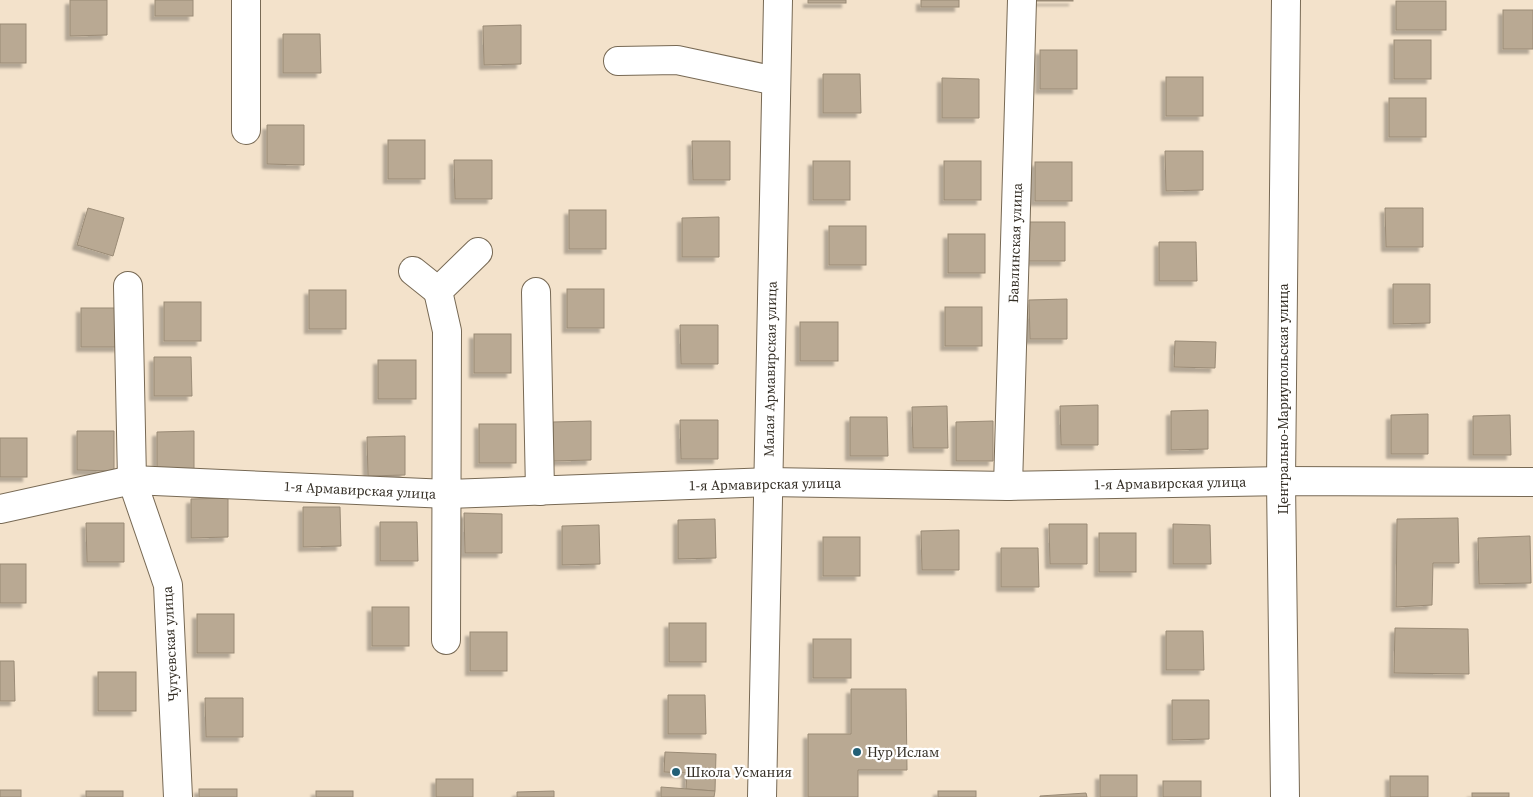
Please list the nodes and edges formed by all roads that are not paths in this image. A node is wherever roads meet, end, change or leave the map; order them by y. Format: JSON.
{"nodes":[{"id":1,"x":246,"y":0,"type":"edge"},
{"id":2,"x":778,"y":0,"type":"edge"},
{"id":3,"x":1022,"y":0,"type":"edge"},
{"id":4,"x":1286,"y":0,"type":"edge"},
{"id":5,"x":618,"y":61,"type":"dead end"},
{"id":6,"x":776,"y":81,"type":"junction"},
{"id":7,"x":246,"y":130,"type":"dead end"},
{"id":8,"x":478,"y":252,"type":"dead end"},
{"id":9,"x":413,"y":271,"type":"dead end"},
{"id":10,"x":128,"y":286,"type":"dead end"},
{"id":11,"x":438,"y":291,"type":"junction"},
{"id":12,"x":536,"y":292,"type":"dead end"},
{"id":13,"x":132,"y":480,"type":"junction"},
{"id":14,"x":1282,"y":480,"type":"junction"},
{"id":15,"x":768,"y":482,"type":"junction"},
{"id":16,"x":1533,"y":482,"type":"edge"},
{"id":17,"x":1008,"y":486,"type":"junction"},
{"id":18,"x":540,"y":491,"type":"junction"},
{"id":19,"x":448,"y":494,"type":"junction"},
{"id":20,"x":0,"y":509,"type":"edge"},
{"id":21,"x":446,"y":640,"type":"dead end"},
{"id":22,"x":178,"y":797,"type":"edge"},
{"id":23,"x":762,"y":797,"type":"edge"},
{"id":24,"x":1286,"y":797,"type":"edge"}],
"edges":[{"from":1,"to":7,"type":"street"},
{"from":2,"to":6,"type":"street","name":"Малая Армавирская улица"},
{"from":3,"to":17,"type":"street","name":"Бавлинская улица"},
{"from":4,"to":14,"type":"street","name":"Центрально-Мариупольская улица"},
{"from":5,"to":6,"type":"street"},
{"from":6,"to":15,"type":"street","name":"Малая Армавирская улица"},
{"from":8,"to":11,"type":"street"},
{"from":9,"to":11,"type":"street"},
{"from":10,"to":13,"type":"street","name":"Чугуевская улица"},
{"from":11,"to":19,"type":"street"},
{"from":12,"to":18,"type":"street"},
{"from":13,"to":19,"type":"street","name":"1-я Армавирская улица"},
{"from":13,"to":20,"type":"street","name":"1-я Армавирская улица"},
{"from":13,"to":22,"type":"street","name":"Чугуевская улица"},
{"from":14,"to":16,"type":"street","name":"1-я Армавирская улица"},
{"from":14,"to":17,"type":"street","name":"1-я Армавирская улица"},
{"from":14,"to":24,"type":"street","name":"Центрально-Мариупольская улица"},
{"from":15,"to":17,"type":"street","name":"1-я Армавирская улица"},
{"from":15,"to":18,"type":"street","name":"1-я Армавирская улица"},
{"from":15,"to":23,"type":"street","name":"Малая Армавирская улица"},
{"from":18,"to":19,"type":"street","name":"1-я Армавирская улица"},
{"from":19,"to":21,"type":"street"}]}
